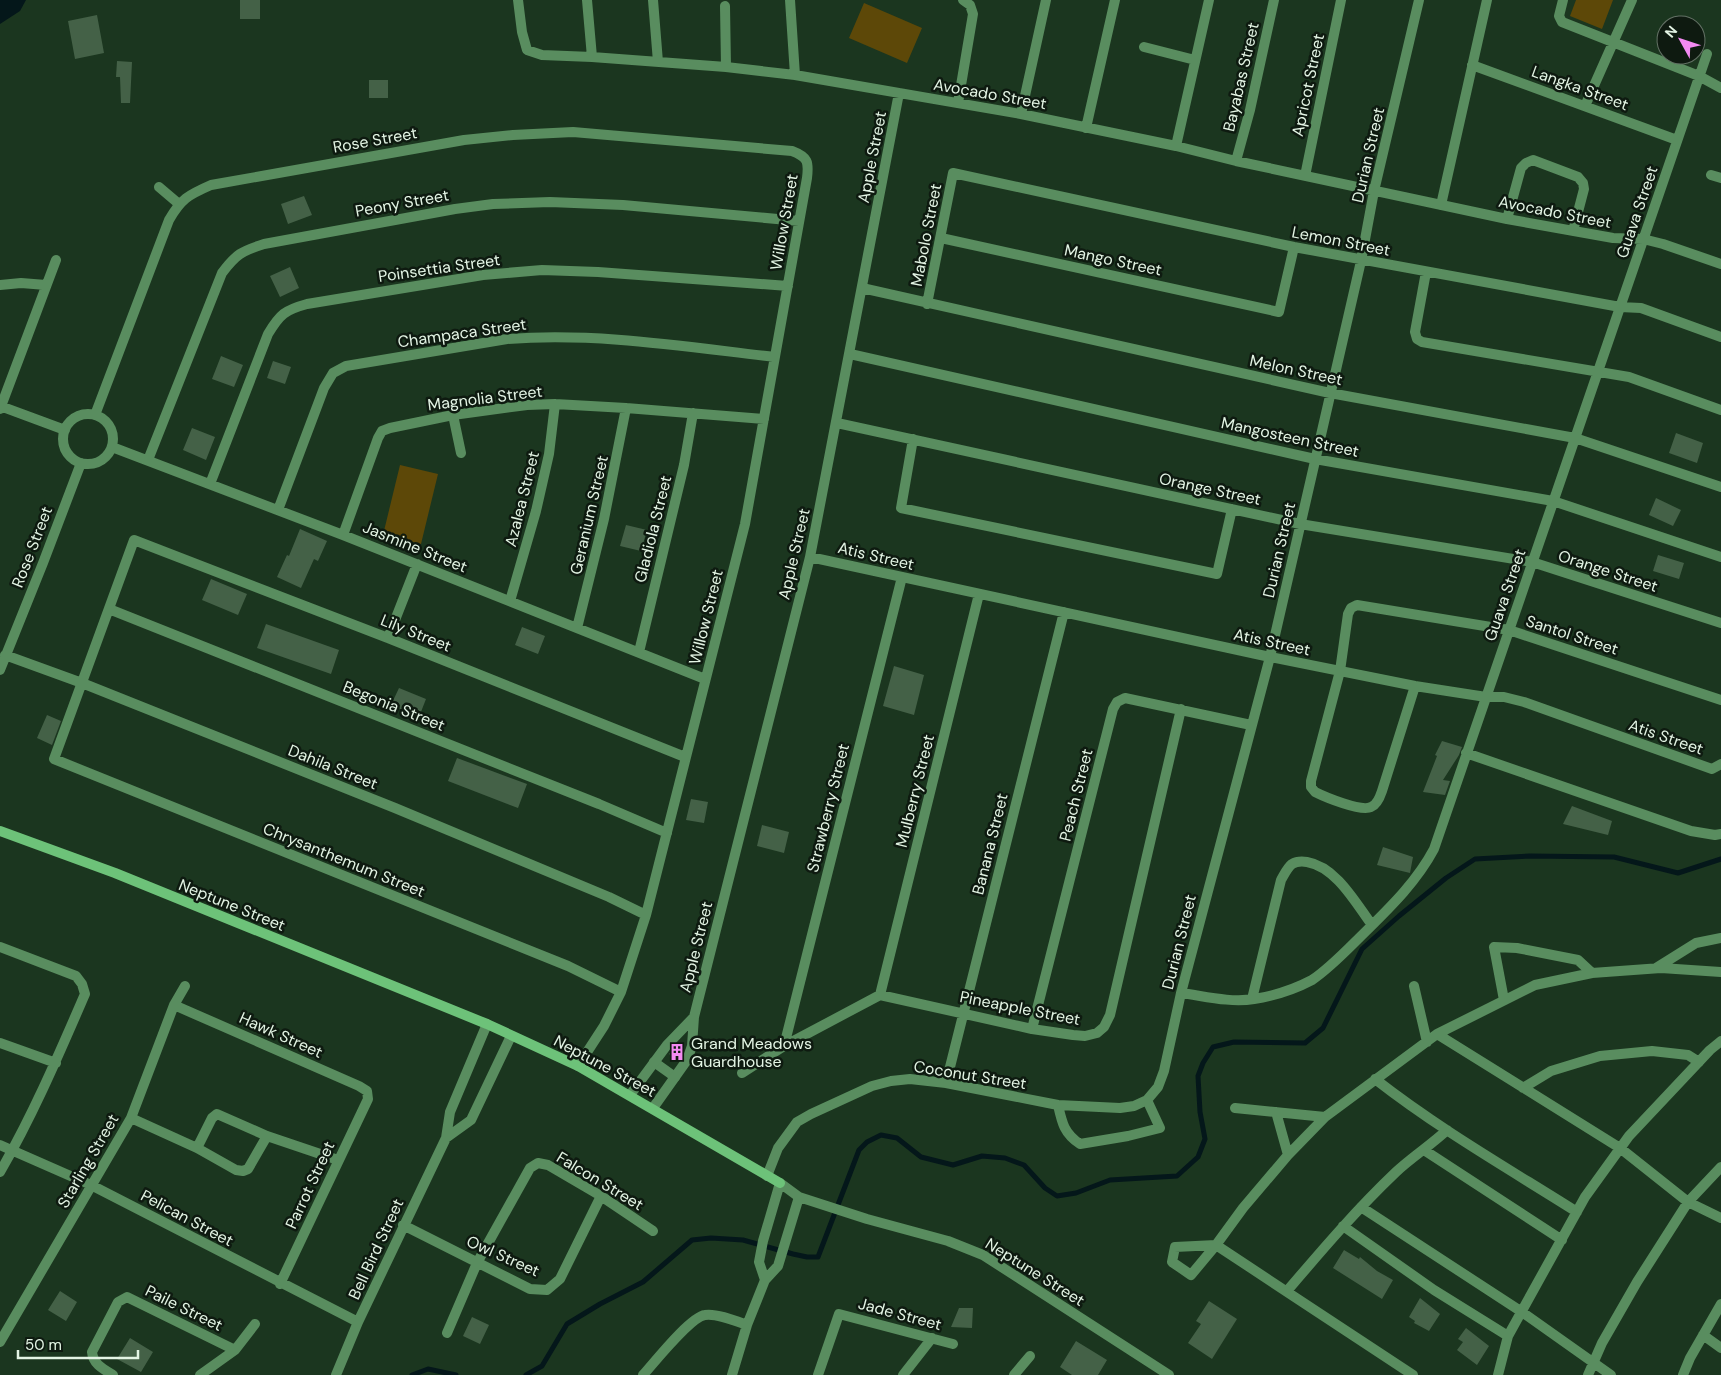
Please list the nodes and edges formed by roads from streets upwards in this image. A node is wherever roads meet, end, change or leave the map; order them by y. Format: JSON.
{"nodes":[{"id":1,"x":518,"y":0,"type":"edge"},
{"id":2,"x":587,"y":0,"type":"edge"},
{"id":3,"x":654,"y":0,"type":"edge"},
{"id":4,"x":790,"y":0,"type":"edge"},
{"id":5,"x":1046,"y":0,"type":"edge"},
{"id":6,"x":1115,"y":0,"type":"edge"},
{"id":7,"x":1208,"y":0,"type":"edge"},
{"id":8,"x":1274,"y":0,"type":"edge"},
{"id":9,"x":1341,"y":0,"type":"edge"},
{"id":10,"x":1419,"y":0,"type":"edge"},
{"id":11,"x":1487,"y":0,"type":"edge"},
{"id":12,"x":1563,"y":0,"type":"edge"},
{"id":13,"x":1632,"y":0,"type":"edge"},
{"id":14,"x":967,"y":3,"type":"edge"},
{"id":15,"x":725,"y":6,"type":"dead end"},
{"id":16,"x":1613,"y":41,"type":"junction"},
{"id":17,"x":1144,"y":47,"type":"dead end"},
{"id":18,"x":1707,"y":54,"type":"dead end"},
{"id":19,"x":592,"y":57,"type":"junction"},
{"id":20,"x":1195,"y":60,"type":"junction"},
{"id":21,"x":658,"y":62,"type":"junction"},
{"id":22,"x":1472,"y":65,"type":"junction"},
{"id":23,"x":726,"y":66,"type":"junction"},
{"id":24,"x":795,"y":75,"type":"junction"},
{"id":25,"x":1699,"y":76,"type":"junction"},
{"id":26,"x":1721,"y":88,"type":"edge"},
{"id":27,"x":899,"y":93,"type":"junction"},
{"id":28,"x":958,"y":103,"type":"junction"},
{"id":29,"x":1585,"y":106,"type":"junction"},
{"id":30,"x":1021,"y":114,"type":"junction"},
{"id":31,"x":1086,"y":128,"type":"junction"},
{"id":32,"x":1677,"y":140,"type":"junction"},
{"id":33,"x":1176,"y":146,"type":"junction"},
{"id":34,"x":806,"y":160,"type":"joint"},
{"id":35,"x":1236,"y":161,"type":"junction"},
{"id":36,"x":954,"y":173,"type":"joint"},
{"id":37,"x":1711,"y":175,"type":"dead end"},
{"id":38,"x":1305,"y":176,"type":"junction"},
{"id":39,"x":1721,"y":178,"type":"edge"},
{"id":40,"x":159,"y":187,"type":"dead end"},
{"id":41,"x":1374,"y":191,"type":"junction"},
{"id":42,"x":179,"y":204,"type":"junction"},
{"id":43,"x":1441,"y":205,"type":"junction"},
{"id":44,"x":1506,"y":219,"type":"junction"},
{"id":45,"x":800,"y":222,"type":"junction"},
{"id":46,"x":1573,"y":231,"type":"junction"},
{"id":47,"x":940,"y":238,"type":"junction"},
{"id":48,"x":1643,"y":239,"type":"junction"},
{"id":49,"x":1294,"y":247,"type":"junction"},
{"id":50,"x":56,"y":260,"type":"dead end"},
{"id":51,"x":1361,"y":261,"type":"junction"},
{"id":52,"x":1721,"y":264,"type":"edge"},
{"id":53,"x":1426,"y":272,"type":"junction"},
{"id":54,"x":0,"y":285,"type":"edge"},
{"id":55,"x":46,"y":285,"type":"junction"},
{"id":56,"x":788,"y":286,"type":"junction"},
{"id":57,"x":862,"y":288,"type":"junction"},
{"id":58,"x":927,"y":304,"type":"junction"},
{"id":59,"x":1620,"y":307,"type":"junction"},
{"id":60,"x":1721,"y":336,"type":"edge"},
{"id":61,"x":850,"y":354,"type":"junction"},
{"id":62,"x":775,"y":357,"type":"junction"},
{"id":63,"x":1597,"y":372,"type":"junction"},
{"id":64,"x":1330,"y":393,"type":"junction"},
{"id":65,"x":555,"y":404,"type":"junction"},
{"id":66,"x":0,"y":407,"type":"edge"},
{"id":67,"x":626,"y":408,"type":"junction"},
{"id":68,"x":1721,"y":410,"type":"edge"},
{"id":69,"x":692,"y":413,"type":"junction"},
{"id":70,"x":96,"y":415,"type":"junction"},
{"id":71,"x":453,"y":415,"type":"junction"},
{"id":72,"x":764,"y":419,"type":"junction"},
{"id":73,"x":837,"y":423,"type":"junction"},
{"id":74,"x":65,"y":430,"type":"junction"},
{"id":75,"x":1575,"y":438,"type":"junction"},
{"id":76,"x":913,"y":439,"type":"junction"},
{"id":77,"x":112,"y":447,"type":"junction"},
{"id":78,"x":461,"y":453,"type":"dead end"},
{"id":79,"x":1315,"y":459,"type":"junction"},
{"id":80,"x":148,"y":460,"type":"junction"},
{"id":81,"x":81,"y":462,"type":"junction"},
{"id":82,"x":210,"y":484,"type":"junction"},
{"id":83,"x":1721,"y":487,"type":"edge"},
{"id":84,"x":1553,"y":501,"type":"junction"},
{"id":85,"x":1232,"y":509,"type":"junction"},
{"id":86,"x":278,"y":510,"type":"junction"},
{"id":87,"x":1300,"y":524,"type":"junction"},
{"id":88,"x":343,"y":535,"type":"junction"},
{"id":89,"x":810,"y":556,"type":"junction"},
{"id":90,"x":1721,"y":557,"type":"edge"},
{"id":91,"x":1532,"y":562,"type":"junction"},
{"id":92,"x":417,"y":564,"type":"junction"},
{"id":93,"x":902,"y":577,"type":"junction"},
{"id":94,"x":979,"y":594,"type":"junction"},
{"id":95,"x":510,"y":601,"type":"junction"},
{"id":96,"x":109,"y":609,"type":"junction"},
{"id":97,"x":1064,"y":612,"type":"junction"},
{"id":98,"x":1721,"y":623,"type":"edge"},
{"id":99,"x":577,"y":628,"type":"junction"},
{"id":100,"x":1509,"y":630,"type":"junction"},
{"id":101,"x":388,"y":638,"type":"junction"},
{"id":102,"x":639,"y":652,"type":"junction"},
{"id":103,"x":5,"y":655,"type":"junction"},
{"id":104,"x":1270,"y":657,"type":"junction"},
{"id":105,"x":0,"y":670,"type":"edge"},
{"id":106,"x":1340,"y":671,"type":"junction"},
{"id":107,"x":705,"y":679,"type":"junction"},
{"id":108,"x":82,"y":683,"type":"junction"},
{"id":109,"x":1415,"y":686,"type":"junction"},
{"id":110,"x":1486,"y":697,"type":"junction"},
{"id":111,"x":1721,"y":700,"type":"edge"},
{"id":112,"x":1181,"y":709,"type":"junction"},
{"id":113,"x":1251,"y":725,"type":"junction"},
{"id":114,"x":1466,"y":752,"type":"junction"},
{"id":115,"x":685,"y":756,"type":"junction"},
{"id":116,"x":1721,"y":764,"type":"edge"},
{"id":117,"x":0,"y":831,"type":"edge"},
{"id":118,"x":667,"y":832,"type":"junction"},
{"id":119,"x":1721,"y":834,"type":"edge"},
{"id":120,"x":646,"y":915,"type":"junction"},
{"id":121,"x":1372,"y":925,"type":"junction"},
{"id":122,"x":1721,"y":938,"type":"edge"},
{"id":123,"x":0,"y":947,"type":"edge"},
{"id":124,"x":1655,"y":969,"type":"junction"},
{"id":125,"x":1721,"y":972,"type":"edge"},
{"id":126,"x":1592,"y":973,"type":"junction"},
{"id":127,"x":185,"y":986,"type":"dead end"},
{"id":128,"x":1414,"y":986,"type":"dead end"},
{"id":129,"x":621,"y":992,"type":"junction"},
{"id":130,"x":1181,"y":993,"type":"junction"},
{"id":131,"x":880,"y":995,"type":"junction"},
{"id":132,"x":1252,"y":999,"type":"junction"},
{"id":133,"x":1504,"y":1000,"type":"junction"},
{"id":134,"x":174,"y":1005,"type":"junction"},
{"id":135,"x":963,"y":1014,"type":"junction"},
{"id":136,"x":694,"y":1017,"type":"junction"},
{"id":137,"x":487,"y":1024,"type":"junction"},
{"id":138,"x":1032,"y":1029,"type":"junction"},
{"id":139,"x":1437,"y":1034,"type":"junction"},
{"id":140,"x":511,"y":1036,"type":"junction"},
{"id":141,"x":1721,"y":1041,"type":"edge"},
{"id":142,"x":1427,"y":1042,"type":"junction"},
{"id":143,"x":0,"y":1043,"type":"edge"},
{"id":144,"x":784,"y":1046,"type":"junction"},
{"id":145,"x":654,"y":1062,"type":"junction"},
{"id":146,"x":1699,"y":1062,"type":"junction"},
{"id":147,"x":56,"y":1063,"type":"junction"},
{"id":148,"x":578,"y":1066,"type":"junction"},
{"id":149,"x":742,"y":1073,"type":"dead end"},
{"id":150,"x":675,"y":1076,"type":"junction"},
{"id":151,"x":1376,"y":1079,"type":"junction"},
{"id":152,"x":946,"y":1083,"type":"junction"},
{"id":153,"x":1523,"y":1088,"type":"junction"},
{"id":154,"x":630,"y":1095,"type":"junction"},
{"id":155,"x":368,"y":1099,"type":"joint"},
{"id":156,"x":1147,"y":1100,"type":"junction"},
{"id":157,"x":1058,"y":1104,"type":"junction"},
{"id":158,"x":653,"y":1108,"type":"junction"},
{"id":159,"x":1235,"y":1108,"type":"dead end"},
{"id":160,"x":1276,"y":1112,"type":"junction"},
{"id":161,"x":1325,"y":1117,"type":"junction"},
{"id":162,"x":131,"y":1118,"type":"junction"},
{"id":163,"x":1447,"y":1130,"type":"junction"},
{"id":164,"x":267,"y":1136,"type":"junction"},
{"id":165,"x":446,"y":1138,"type":"junction"},
{"id":166,"x":0,"y":1145,"type":"edge"},
{"id":167,"x":197,"y":1148,"type":"junction"},
{"id":168,"x":1620,"y":1148,"type":"junction"},
{"id":169,"x":13,"y":1150,"type":"junction"},
{"id":170,"x":1424,"y":1150,"type":"junction"},
{"id":171,"x":1288,"y":1155,"type":"junction"},
{"id":172,"x":338,"y":1160,"type":"junction"},
{"id":173,"x":1721,"y":1167,"type":"edge"},
{"id":174,"x":0,"y":1172,"type":"edge"},
{"id":175,"x":766,"y":1176,"type":"junction"},
{"id":176,"x":780,"y":1183,"type":"junction"},
{"id":177,"x":91,"y":1185,"type":"junction"},
{"id":178,"x":601,"y":1196,"type":"junction"},
{"id":179,"x":799,"y":1197,"type":"junction"},
{"id":180,"x":1688,"y":1202,"type":"junction"},
{"id":181,"x":1361,"y":1207,"type":"junction"},
{"id":182,"x":1577,"y":1212,"type":"junction"},
{"id":183,"x":1721,"y":1218,"type":"edge"},
{"id":184,"x":403,"y":1225,"type":"junction"},
{"id":185,"x":1343,"y":1226,"type":"junction"},
{"id":186,"x":653,"y":1231,"type":"dead end"},
{"id":187,"x":1562,"y":1240,"type":"junction"},
{"id":188,"x":477,"y":1263,"type":"junction"},
{"id":189,"x":764,"y":1280,"type":"junction"},
{"id":190,"x":280,"y":1284,"type":"junction"},
{"id":191,"x":1286,"y":1291,"type":"junction"},
{"id":192,"x":1721,"y":1304,"type":"edge"},
{"id":193,"x":1522,"y":1312,"type":"junction"},
{"id":194,"x":1718,"y":1316,"type":"edge"},
{"id":195,"x":358,"y":1322,"type":"junction"},
{"id":196,"x":255,"y":1324,"type":"dead end"},
{"id":197,"x":747,"y":1324,"type":"junction"},
{"id":198,"x":447,"y":1333,"type":"dead end"},
{"id":199,"x":1703,"y":1335,"type":"junction"},
{"id":200,"x":1508,"y":1336,"type":"junction"},
{"id":201,"x":932,"y":1338,"type":"junction"},
{"id":202,"x":0,"y":1342,"type":"edge"},
{"id":203,"x":953,"y":1344,"type":"dead end"},
{"id":204,"x":1721,"y":1348,"type":"edge"},
{"id":205,"x":235,"y":1350,"type":"junction"},
{"id":206,"x":1030,"y":1356,"type":"dead end"},
{"id":207,"x":1593,"y":1363,"type":"junction"},
{"id":208,"x":336,"y":1374,"type":"edge"},
{"id":209,"x":113,"y":1375,"type":"edge"},
{"id":210,"x":200,"y":1375,"type":"edge"},
{"id":211,"x":643,"y":1375,"type":"edge"},
{"id":212,"x":732,"y":1375,"type":"edge"},
{"id":213,"x":818,"y":1375,"type":"edge"},
{"id":214,"x":903,"y":1375,"type":"edge"},
{"id":215,"x":1014,"y":1375,"type":"edge"},
{"id":216,"x":1169,"y":1375,"type":"edge"},
{"id":217,"x":1413,"y":1375,"type":"edge"},
{"id":218,"x":1498,"y":1375,"type":"edge"},
{"id":219,"x":1588,"y":1375,"type":"edge"},
{"id":220,"x":1611,"y":1375,"type":"edge"},
{"id":221,"x":1683,"y":1375,"type":"edge"}],
"edges":[{"from":1,"to":19,"type":"street","name":"Avocado Street"},
{"from":2,"to":19,"type":"street"},
{"from":3,"to":21,"type":"street"},
{"from":4,"to":24,"type":"street"},
{"from":5,"to":30,"type":"street"},
{"from":6,"to":31,"type":"street"},
{"from":7,"to":20,"type":"street"},
{"from":8,"to":35,"type":"street","name":"Bayabas Street"},
{"from":9,"to":38,"type":"street","name":"Apricot Street"},
{"from":10,"to":41,"type":"street","name":"Durian Street"},
{"from":11,"to":22,"type":"street"},
{"from":12,"to":16,"type":"street"},
{"from":13,"to":16,"type":"street"},
{"from":14,"to":28,"type":"street"},
{"from":15,"to":23,"type":"street"},
{"from":16,"to":25,"type":"street"},
{"from":16,"to":29,"type":"street"},
{"from":17,"to":20,"type":"street"},
{"from":18,"to":25,"type":"street","name":"Guava Street"},
{"from":19,"to":21,"type":"street","name":"Avocado Street"},
{"from":20,"to":33,"type":"street"},
{"from":21,"to":23,"type":"street","name":"Avocado Street"},
{"from":22,"to":29,"type":"street","name":"Langka Street"},
{"from":22,"to":43,"type":"street"},
{"from":23,"to":24,"type":"street","name":"Avocado Street"},
{"from":24,"to":27,"type":"street","name":"Avocado Street"},
{"from":25,"to":26,"type":"street"},
{"from":25,"to":32,"type":"street","name":"Guava Street"},
{"from":27,"to":28,"type":"street","name":"Avocado Street"},
{"from":27,"to":57,"type":"street","name":"Apple Street"},
{"from":28,"to":30,"type":"street","name":"Avocado Street"},
{"from":29,"to":32,"type":"street","name":"Langka Street"},
{"from":30,"to":31,"type":"street","name":"Avocado Street"},
{"from":31,"to":33,"type":"street","name":"Avocado Street"},
{"from":32,"to":48,"type":"street","name":"Guava Street"},
{"from":33,"to":35,"type":"street","name":"Avocado Street"},
{"from":34,"to":42,"type":"street","name":"Rose Street"},
{"from":34,"to":45,"type":"street","name":"Willow Street"},
{"from":35,"to":38,"type":"street","name":"Avocado Street"},
{"from":36,"to":47,"type":"street","name":"Mabolo Street"},
{"from":36,"to":49,"type":"street","name":"Lemon Street"},
{"from":37,"to":39,"type":"street"},
{"from":38,"to":41,"type":"street","name":"Avocado Street"},
{"from":40,"to":42,"type":"street"},
{"from":41,"to":43,"type":"street","name":"Avocado Street"},
{"from":41,"to":51,"type":"street","name":"Durian Street"},
{"from":42,"to":70,"type":"street","name":"Rose Street"},
{"from":43,"to":44,"type":"street","name":"Avocado Street"},
{"from":44,"to":46,"type":"street","name":"Avocado Street"},
{"from":44,"to":46,"type":"street"},
{"from":45,"to":56,"type":"street","name":"Willow Street"},
{"from":45,"to":80,"type":"street","name":"Peony Street"},
{"from":46,"to":48,"type":"street","name":"Avocado Street"},
{"from":47,"to":49,"type":"street","name":"Mango Street"},
{"from":47,"to":58,"type":"street","name":"Mabolo Street"},
{"from":48,"to":52,"type":"street","name":"Avocado Street"},
{"from":48,"to":59,"type":"street","name":"Guava Street"},
{"from":49,"to":51,"type":"street","name":"Lemon Street"},
{"from":50,"to":55,"type":"street"},
{"from":51,"to":53,"type":"street","name":"Lemon Street"},
{"from":51,"to":64,"type":"street","name":"Durian Street"},
{"from":53,"to":59,"type":"street","name":"Lemon Street"},
{"from":53,"to":63,"type":"street"},
{"from":54,"to":55,"type":"street"},
{"from":55,"to":66,"type":"street"},
{"from":56,"to":62,"type":"street","name":"Willow Street"},
{"from":56,"to":82,"type":"street","name":"Poinsettia Street"},
{"from":57,"to":58,"type":"street","name":"Melon Street"},
{"from":57,"to":61,"type":"street","name":"Apple Street"},
{"from":58,"to":64,"type":"street","name":"Melon Street"},
{"from":59,"to":60,"type":"street","name":"Lemon Street"},
{"from":59,"to":63,"type":"street","name":"Guava Street"},
{"from":61,"to":73,"type":"street","name":"Apple Street"},
{"from":61,"to":79,"type":"street","name":"Mangosteen Street"},
{"from":62,"to":72,"type":"street","name":"Willow Street"},
{"from":62,"to":86,"type":"street","name":"Champaca Street"},
{"from":63,"to":68,"type":"street"},
{"from":63,"to":75,"type":"street","name":"Guava Street"},
{"from":64,"to":75,"type":"street","name":"Melon Street"},
{"from":64,"to":79,"type":"street","name":"Durian Street"},
{"from":65,"to":67,"type":"street","name":"Magnolia Street"},
{"from":65,"to":71,"type":"street","name":"Magnolia Street"},
{"from":65,"to":95,"type":"street","name":"Azalea Street"},
{"from":66,"to":74,"type":"street"},
{"from":67,"to":69,"type":"street","name":"Magnolia Street"},
{"from":67,"to":99,"type":"street","name":"Geranium Street"},
{"from":69,"to":72,"type":"street","name":"Magnolia Street"},
{"from":69,"to":102,"type":"street","name":"Gladiola Street"},
{"from":70,"to":74,"type":"street"},
{"from":70,"to":77,"type":"street"},
{"from":71,"to":78,"type":"street"},
{"from":71,"to":88,"type":"street","name":"Magnolia Street"},
{"from":72,"to":107,"type":"street","name":"Willow Street"},
{"from":73,"to":76,"type":"street","name":"Orange Street"},
{"from":73,"to":89,"type":"street","name":"Apple Street"},
{"from":74,"to":81,"type":"street"},
{"from":75,"to":83,"type":"street","name":"Melon Street"},
{"from":75,"to":84,"type":"street","name":"Guava Street"},
{"from":76,"to":85,"type":"street","name":"Orange Street"},
{"from":76,"to":85,"type":"street"},
{"from":77,"to":80,"type":"street","name":"Jasmine Street"},
{"from":77,"to":81,"type":"street"},
{"from":79,"to":84,"type":"street","name":"Mangosteen Street"},
{"from":79,"to":87,"type":"street","name":"Durian Street"},
{"from":80,"to":82,"type":"street","name":"Jasmine Street"},
{"from":81,"to":103,"type":"street","name":"Rose Street"},
{"from":82,"to":86,"type":"street","name":"Jasmine Street"},
{"from":84,"to":90,"type":"street","name":"Mangosteen Street"},
{"from":84,"to":91,"type":"street","name":"Guava Street"},
{"from":85,"to":87,"type":"street","name":"Orange Street"},
{"from":86,"to":88,"type":"street","name":"Jasmine Street"},
{"from":87,"to":91,"type":"street","name":"Orange Street"},
{"from":87,"to":104,"type":"street","name":"Durian Street"},
{"from":88,"to":92,"type":"street","name":"Jasmine Street"},
{"from":89,"to":93,"type":"street","name":"Atis Street"},
{"from":89,"to":136,"type":"street","name":"Apple Street"},
{"from":91,"to":98,"type":"street","name":"Orange Street"},
{"from":91,"to":100,"type":"street","name":"Guava Street"},
{"from":92,"to":95,"type":"street","name":"Jasmine Street"},
{"from":92,"to":101,"type":"street"},
{"from":93,"to":94,"type":"street","name":"Atis Street"},
{"from":93,"to":144,"type":"street","name":"Strawberry Street"},
{"from":94,"to":97,"type":"street","name":"Atis Street"},
{"from":94,"to":131,"type":"street","name":"Mulberry Street"},
{"from":95,"to":99,"type":"street","name":"Jasmine Street"},
{"from":96,"to":101,"type":"street","name":"Lily Street"},
{"from":96,"to":108,"type":"street"},
{"from":96,"to":118,"type":"street","name":"Begonia Street"},
{"from":97,"to":104,"type":"street","name":"Atis Street"},
{"from":97,"to":135,"type":"street","name":"Banana Street"},
{"from":99,"to":102,"type":"street","name":"Jasmine Street"},
{"from":100,"to":106,"type":"street","name":"Santol Street"},
{"from":100,"to":110,"type":"street","name":"Guava Street"},
{"from":100,"to":111,"type":"street","name":"Santol Street"},
{"from":101,"to":115,"type":"street","name":"Lily Street"},
{"from":102,"to":107,"type":"street","name":"Jasmine Street"},
{"from":103,"to":105,"type":"street","name":"Rose Street"},
{"from":103,"to":108,"type":"street","name":"Dahila Street"},
{"from":104,"to":106,"type":"street","name":"Atis Street"},
{"from":104,"to":113,"type":"street","name":"Durian Street"},
{"from":106,"to":109,"type":"street","name":"Atis Street"},
{"from":106,"to":109,"type":"street"},
{"from":107,"to":115,"type":"street","name":"Willow Street"},
{"from":108,"to":120,"type":"street","name":"Dahila Street"},
{"from":108,"to":129,"type":"street","name":"Chrysanthemum Street"},
{"from":109,"to":110,"type":"street","name":"Atis Street"},
{"from":110,"to":114,"type":"street","name":"Guava Street"},
{"from":110,"to":116,"type":"street","name":"Atis Street"},
{"from":112,"to":113,"type":"street","name":"Peach Street"},
{"from":112,"to":138,"type":"street","name":"Pineapple Street"},
{"from":112,"to":138,"type":"street","name":"Peach Street"},
{"from":113,"to":130,"type":"street","name":"Durian Street"},
{"from":114,"to":119,"type":"street"},
{"from":114,"to":121,"type":"street","name":"Guava Street"},
{"from":115,"to":118,"type":"street","name":"Willow Street"},
{"from":117,"to":137,"type":"street","name":"Neptune Street"},
{"from":118,"to":120,"type":"street","name":"Willow Street"},
{"from":120,"to":129,"type":"street","name":"Willow Street"},
{"from":121,"to":132,"type":"street","name":"Guava Street"},
{"from":121,"to":132,"type":"street"},
{"from":122,"to":124,"type":"street"},
{"from":123,"to":147,"type":"street"},
{"from":124,"to":125,"type":"street"},
{"from":124,"to":126,"type":"street"},
{"from":126,"to":133,"type":"street"},
{"from":126,"to":133,"type":"street"},
{"from":127,"to":134,"type":"street","name":"Starling Street"},
{"from":128,"to":142,"type":"street"},
{"from":129,"to":148,"type":"street","name":"Willow Street"},
{"from":130,"to":132,"type":"street","name":"Guava Street"},
{"from":130,"to":156,"type":"street","name":"Durian Street"},
{"from":131,"to":135,"type":"street","name":"Pineapple Street"},
{"from":131,"to":144,"type":"street"},
{"from":133,"to":139,"type":"street"},
{"from":134,"to":155,"type":"street","name":"Hawk Street"},
{"from":134,"to":162,"type":"street","name":"Starling Street"},
{"from":135,"to":138,"type":"street","name":"Pineapple Street"},
{"from":135,"to":152,"type":"street","name":"Banana Street"},
{"from":136,"to":145,"type":"street","name":"Apple Street"},
{"from":136,"to":150,"type":"street","name":"Apple Street"},
{"from":137,"to":140,"type":"street","name":"Neptune Street"},
{"from":137,"to":165,"type":"street","name":"Bell Bird Street"},
{"from":139,"to":142,"type":"street"},
{"from":139,"to":153,"type":"street"},
{"from":140,"to":148,"type":"street","name":"Neptune Street"},
{"from":140,"to":165,"type":"street","name":"Bell Bird Street"},
{"from":141,"to":146,"type":"street"},
{"from":142,"to":151,"type":"street"},
{"from":143,"to":147,"type":"street"},
{"from":144,"to":149,"type":"street"},
{"from":145,"to":150,"type":"street"},
{"from":145,"to":154,"type":"street","name":"Apple Street"},
{"from":146,"to":153,"type":"street"},
{"from":146,"to":168,"type":"street"},
{"from":147,"to":169,"type":"street"},
{"from":148,"to":154,"type":"street","name":"Neptune Street"},
{"from":150,"to":158,"type":"street","name":"Apple Street"},
{"from":151,"to":161,"type":"street"},
{"from":151,"to":163,"type":"street"},
{"from":152,"to":157,"type":"street","name":"Coconut Street"},
{"from":152,"to":175,"type":"street","name":"Coconut Street"},
{"from":153,"to":168,"type":"street"},
{"from":154,"to":158,"type":"street","name":"Neptune Street"},
{"from":155,"to":172,"type":"street","name":"Parrot Street"},
{"from":156,"to":157,"type":"street","name":"Coconut Street"},
{"from":156,"to":157,"type":"street"},
{"from":158,"to":175,"type":"street","name":"Neptune Street"},
{"from":159,"to":160,"type":"street"},
{"from":160,"to":161,"type":"street"},
{"from":160,"to":171,"type":"street"},
{"from":161,"to":171,"type":"street"},
{"from":162,"to":167,"type":"street"},
{"from":162,"to":177,"type":"street","name":"Starling Street"},
{"from":163,"to":170,"type":"street"},
{"from":163,"to":182,"type":"street"},
{"from":164,"to":167,"type":"street"},
{"from":164,"to":167,"type":"street"},
{"from":164,"to":172,"type":"street"},
{"from":165,"to":184,"type":"street","name":"Bell Bird Street"},
{"from":166,"to":169,"type":"street","name":"Pelican Street"},
{"from":168,"to":180,"type":"street"},
{"from":168,"to":182,"type":"street"},
{"from":169,"to":174,"type":"street"},
{"from":169,"to":177,"type":"street","name":"Pelican Street"},
{"from":170,"to":181,"type":"street"},
{"from":170,"to":187,"type":"street"},
{"from":171,"to":191,"type":"street"},
{"from":172,"to":190,"type":"street","name":"Parrot Street"},
{"from":173,"to":180,"type":"street"},
{"from":175,"to":176,"type":"street","name":"Neptune Street"},
{"from":176,"to":179,"type":"street","name":"Neptune Street"},
{"from":176,"to":189,"type":"street"},
{"from":177,"to":190,"type":"street","name":"Pelican Street"},
{"from":177,"to":202,"type":"street","name":"Starling Street"},
{"from":178,"to":186,"type":"street","name":"Falcon Street"},
{"from":178,"to":188,"type":"street","name":"Owl Street"},
{"from":178,"to":188,"type":"street","name":"Falcon Street"},
{"from":179,"to":189,"type":"street"},
{"from":179,"to":216,"type":"street","name":"Neptune Street"},
{"from":180,"to":183,"type":"street"},
{"from":180,"to":207,"type":"street"},
{"from":181,"to":185,"type":"street"},
{"from":181,"to":193,"type":"street"},
{"from":182,"to":187,"type":"street"},
{"from":184,"to":188,"type":"street","name":"Owl Street"},
{"from":184,"to":195,"type":"street","name":"Bell Bird Street"},
{"from":185,"to":191,"type":"street"},
{"from":185,"to":200,"type":"street"},
{"from":187,"to":193,"type":"street"},
{"from":188,"to":198,"type":"street"},
{"from":189,"to":197,"type":"street"},
{"from":190,"to":195,"type":"street","name":"Pelican Street"},
{"from":191,"to":217,"type":"street"},
{"from":192,"to":194,"type":"street"},
{"from":193,"to":200,"type":"street"},
{"from":193,"to":207,"type":"street"},
{"from":194,"to":199,"type":"street"},
{"from":195,"to":208,"type":"street","name":"Bell Bird Street"},
{"from":196,"to":205,"type":"street"},
{"from":197,"to":211,"type":"street"},
{"from":197,"to":212,"type":"street"},
{"from":199,"to":204,"type":"street"},
{"from":199,"to":221,"type":"street"},
{"from":200,"to":218,"type":"street"},
{"from":201,"to":203,"type":"street","name":"Jade Street"},
{"from":201,"to":213,"type":"street","name":"Jade Street"},
{"from":201,"to":214,"type":"street"},
{"from":205,"to":209,"type":"street","name":"Paile Street"},
{"from":205,"to":210,"type":"street"},
{"from":206,"to":215,"type":"street"},
{"from":207,"to":219,"type":"street"},
{"from":207,"to":220,"type":"street"}]}
